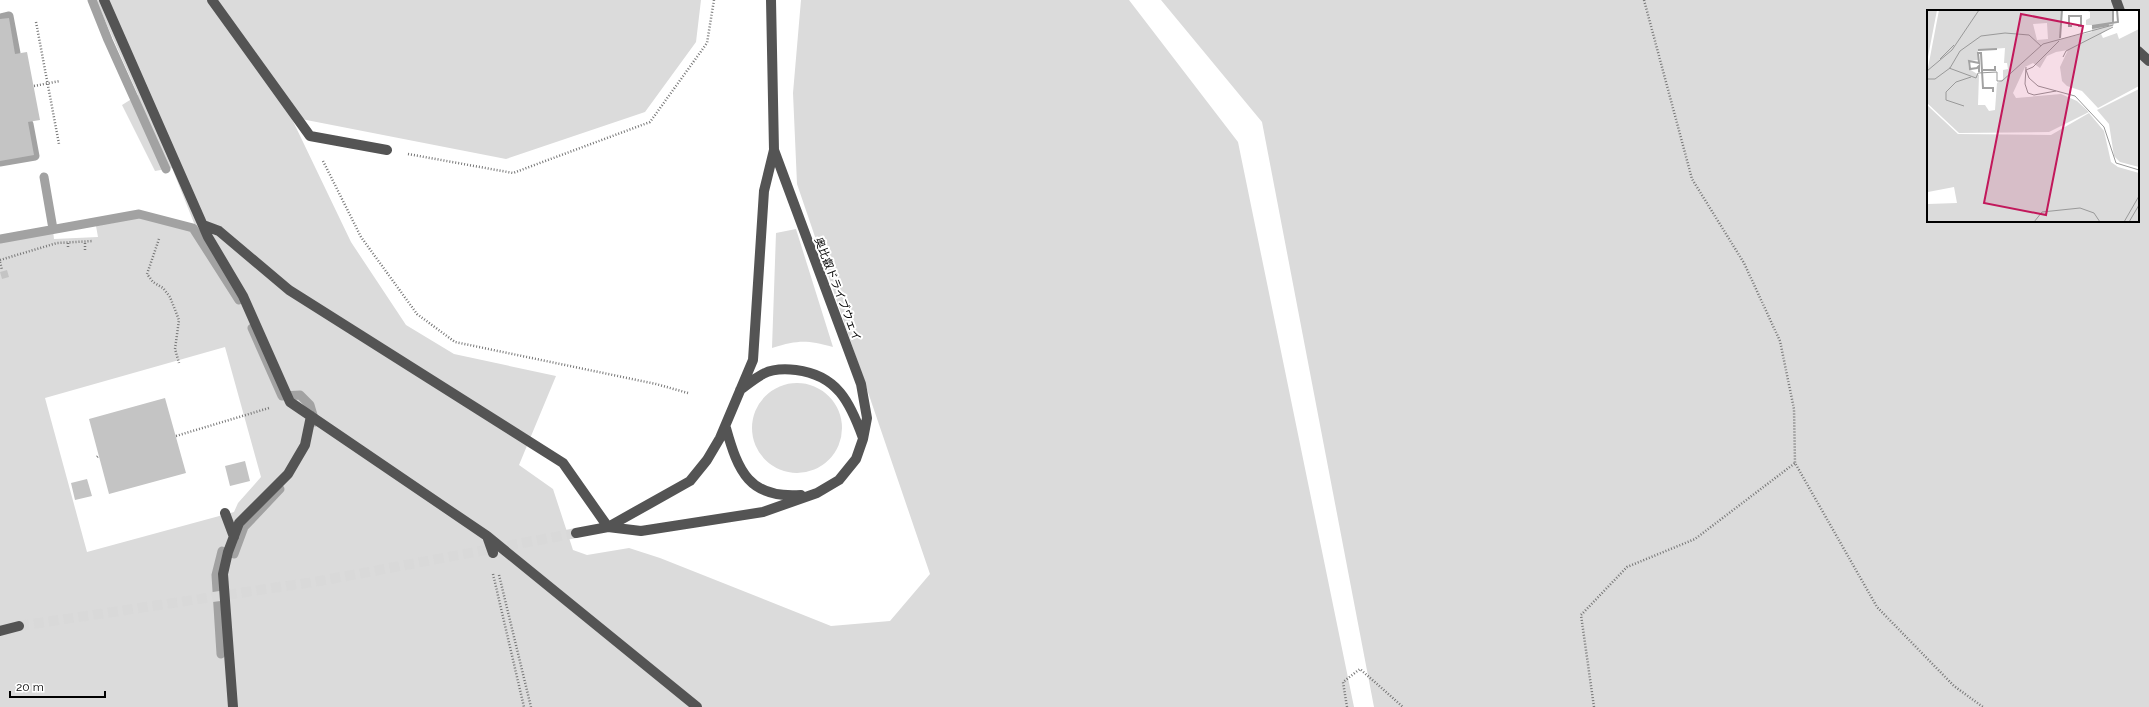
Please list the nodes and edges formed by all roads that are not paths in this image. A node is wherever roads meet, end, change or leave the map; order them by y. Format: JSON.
{"nodes":[{"id":1,"x":104,"y":0,"type":"edge"},
{"id":2,"x":212,"y":0,"type":"edge"},
{"id":3,"x":771,"y":0,"type":"edge"},
{"id":4,"x":2116,"y":0,"type":"edge"},
{"id":5,"x":2120,"y":10,"type":"edge"},
{"id":6,"x":2139,"y":52,"type":"edge"},
{"id":7,"x":2149,"y":60,"type":"edge"},
{"id":8,"x":387,"y":150,"type":"road end"},
{"id":9,"x":774,"y":150,"type":"junction"},
{"id":10,"x":203,"y":225,"type":"junction"},
{"id":11,"x":740,"y":390,"type":"junction"},
{"id":12,"x":311,"y":416,"type":"junction"},
{"id":13,"x":726,"y":428,"type":"junction"},
{"id":14,"x":863,"y":439,"type":"junction"},
{"id":15,"x":817,"y":493,"type":"junction"},
{"id":16,"x":225,"y":513,"type":"dead end"},
{"id":17,"x":608,"y":527,"type":"junction"},
{"id":18,"x":576,"y":533,"type":"tunnel mouth"},
{"id":19,"x":488,"y":536,"type":"junction"},
{"id":20,"x":234,"y":537,"type":"junction"},
{"id":21,"x":494,"y":553,"type":"road end"},
{"id":22,"x":19,"y":626,"type":"tunnel mouth"},
{"id":23,"x":0,"y":631,"type":"edge"},
{"id":24,"x":232,"y":707,"type":"edge"},
{"id":25,"x":697,"y":707,"type":"edge"}],
"edges":[{"from":1,"to":10,"type":"street"},
{"from":2,"to":8,"type":"street"},
{"from":3,"to":9,"type":"street","name":"奥比叡ドライブウェイ"},
{"from":4,"to":5,"type":"street"},
{"from":6,"to":7,"type":"street"},
{"from":9,"to":11,"type":"street","name":"奥比叡ドライブウェイ"},
{"from":9,"to":14,"type":"street","name":"奥比叡ドライブウェイ"},
{"from":10,"to":12,"type":"street"},
{"from":10,"to":17,"type":"street"},
{"from":11,"to":13,"type":"street","name":"奥比叡ドライブウェイ"},
{"from":11,"to":14,"type":"street"},
{"from":12,"to":19,"type":"street"},
{"from":12,"to":20,"type":"street"},
{"from":13,"to":15,"type":"street","name":"奥比叡ドライブウェイ"},
{"from":13,"to":17,"type":"street","name":"奥比叡ドライブウェイ"},
{"from":14,"to":15,"type":"street","name":"奥比叡ドライブウェイ"},
{"from":15,"to":17,"type":"street","name":"奥比叡ドライブウェイ"},
{"from":16,"to":20,"type":"street"},
{"from":17,"to":18,"type":"street","name":"奥比叡ドライブウェイ"},
{"from":19,"to":21,"type":"street"},
{"from":19,"to":25,"type":"street"},
{"from":20,"to":24,"type":"street"},
{"from":22,"to":23,"type":"street"}]}
